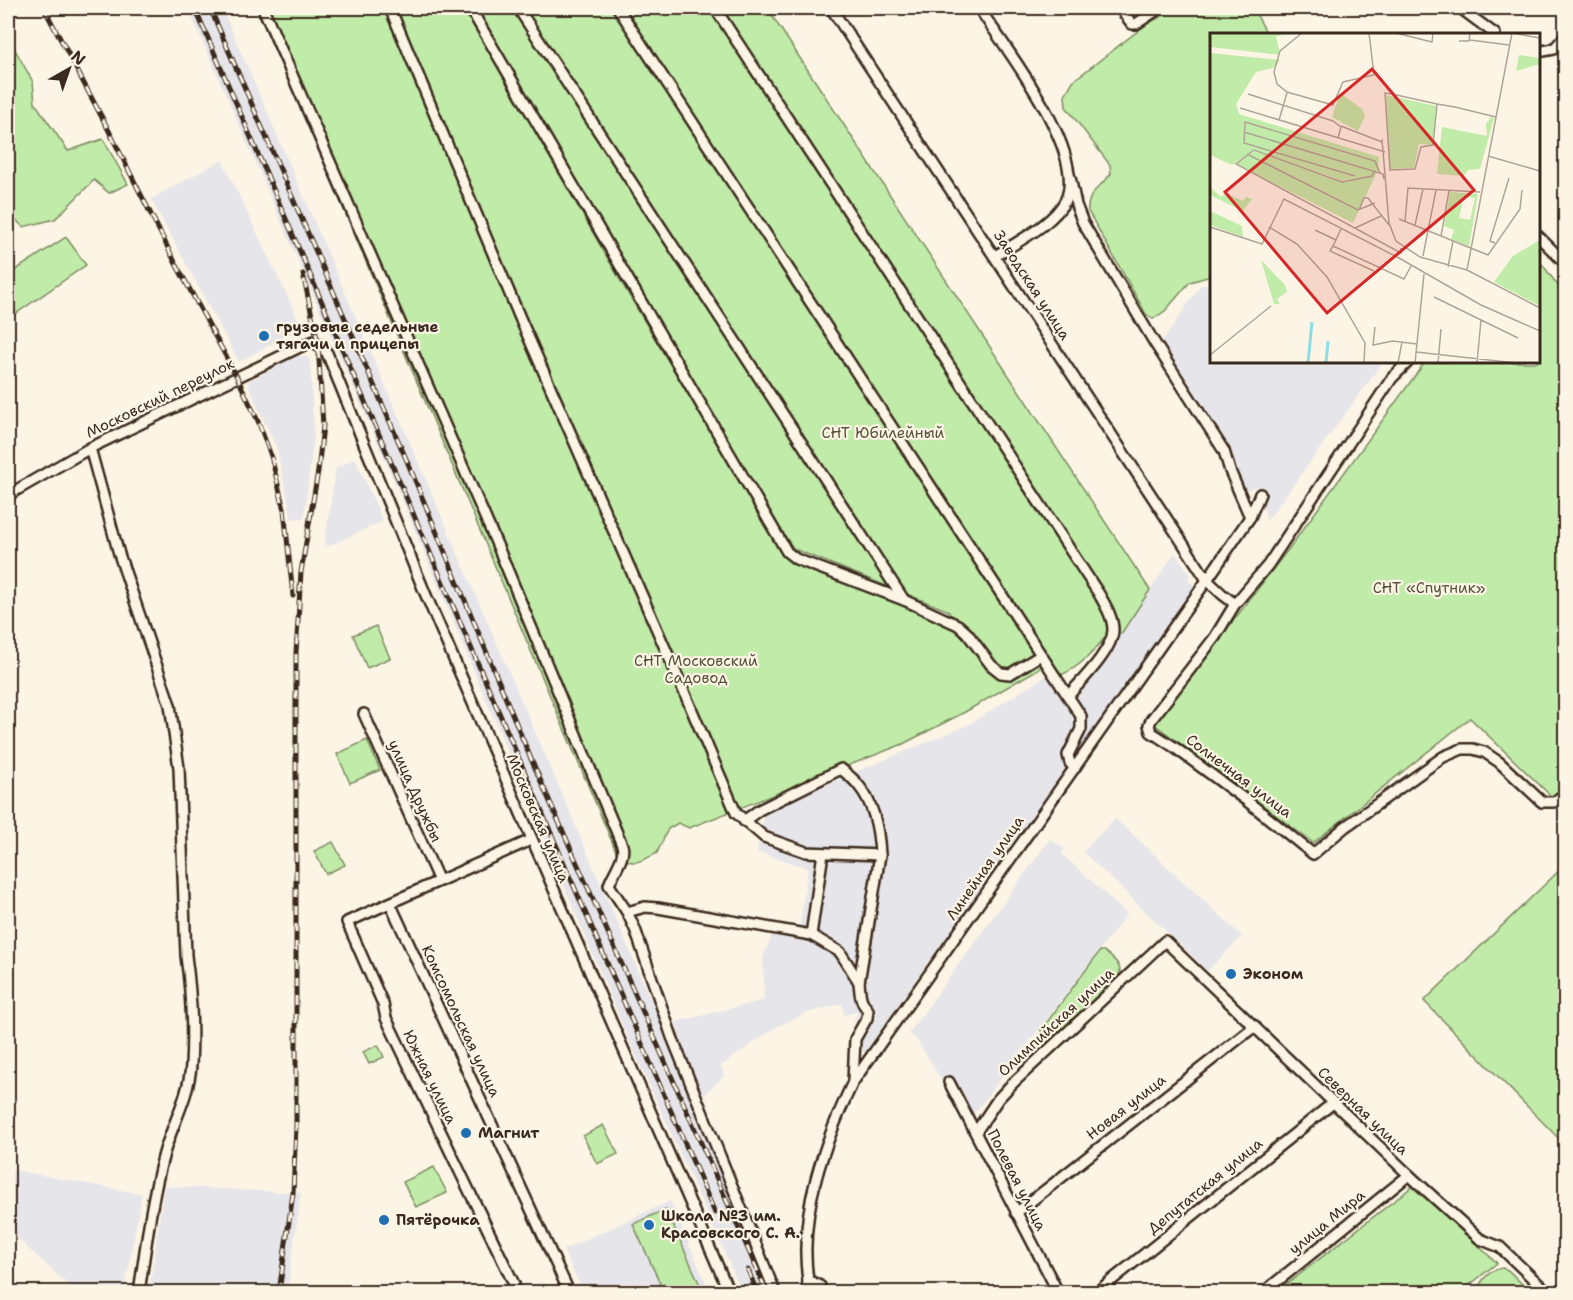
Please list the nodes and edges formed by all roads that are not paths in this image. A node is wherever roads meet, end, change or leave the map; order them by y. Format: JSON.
{"nodes":[{"id":1,"x":263,"y":8,"type":"edge"},
{"id":2,"x":390,"y":8,"type":"edge"},
{"id":3,"x":470,"y":8,"type":"edge"},
{"id":4,"x":518,"y":8,"type":"edge"},
{"id":5,"x":618,"y":8,"type":"edge"},
{"id":6,"x":715,"y":8,"type":"edge"},
{"id":7,"x":831,"y":8,"type":"edge"},
{"id":8,"x":979,"y":8,"type":"edge"},
{"id":9,"x":1120,"y":8,"type":"edge"},
{"id":10,"x":1160,"y":8,"type":"edge"},
{"id":11,"x":1460,"y":8,"type":"edge"},
{"id":12,"x":1494,"y":33,"type":"edge"},
{"id":13,"x":1566,"y":35,"type":"edge"},
{"id":14,"x":1540,"y":52,"type":"edge"},
{"id":15,"x":1070,"y":177,"type":"junction"},
{"id":16,"x":1540,"y":237,"type":"edge"},
{"id":17,"x":995,"y":256,"type":"junction"},
{"id":18,"x":1566,"y":264,"type":"edge"},
{"id":19,"x":327,"y":352,"type":"joint"},
{"id":20,"x":1407,"y":363,"type":"edge"},
{"id":21,"x":90,"y":448,"type":"junction"},
{"id":22,"x":1260,"y":494,"type":"dead end"},
{"id":23,"x":8,"y":495,"type":"edge"},
{"id":24,"x":1250,"y":517,"type":"junction"},
{"id":25,"x":1207,"y":580,"type":"junction"},
{"id":26,"x":904,"y":600,"type":"junction"},
{"id":27,"x":1235,"y":604,"type":"junction"},
{"id":28,"x":1041,"y":655,"type":"junction"},
{"id":29,"x":1068,"y":696,"type":"junction"},
{"id":30,"x":364,"y":714,"type":"dead end"},
{"id":31,"x":1075,"y":768,"type":"junction"},
{"id":32,"x":1566,"y":793,"type":"edge"},
{"id":33,"x":744,"y":821,"type":"junction"},
{"id":34,"x":531,"y":840,"type":"junction"},
{"id":35,"x":823,"y":853,"type":"junction"},
{"id":36,"x":880,"y":855,"type":"junction"},
{"id":37,"x":439,"y":881,"type":"junction"},
{"id":38,"x":390,"y":903,"type":"junction"},
{"id":39,"x":627,"y":912,"type":"junction"},
{"id":40,"x":812,"y":935,"type":"junction"},
{"id":41,"x":1165,"y":941,"type":"joint"},
{"id":42,"x":859,"y":982,"type":"junction"},
{"id":43,"x":1255,"y":1026,"type":"junction"},
{"id":44,"x":853,"y":1082,"type":"junction"},
{"id":45,"x":949,"y":1082,"type":"dead end"},
{"id":46,"x":1333,"y":1103,"type":"junction"},
{"id":47,"x":976,"y":1132,"type":"junction"},
{"id":48,"x":1409,"y":1175,"type":"junction"},
{"id":49,"x":1017,"y":1213,"type":"junction"},
{"id":50,"x":514,"y":1284,"type":"dead end"},
{"id":51,"x":815,"y":1286,"type":"edge"},
{"id":52,"x":139,"y":1293,"type":"edge"},
{"id":53,"x":569,"y":1293,"type":"edge"},
{"id":54,"x":729,"y":1293,"type":"edge"},
{"id":55,"x":775,"y":1293,"type":"edge"},
{"id":56,"x":807,"y":1293,"type":"edge"},
{"id":57,"x":1058,"y":1293,"type":"edge"},
{"id":58,"x":1097,"y":1293,"type":"edge"},
{"id":59,"x":1264,"y":1293,"type":"edge"},
{"id":60,"x":1547,"y":1293,"type":"edge"}],
"edges":[{"from":1,"to":39,"type":"street"},
{"from":2,"to":33,"type":"street"},
{"from":3,"to":26,"type":"street"},
{"from":4,"to":26,"type":"street"},
{"from":5,"to":28,"type":"street"},
{"from":6,"to":29,"type":"street"},
{"from":7,"to":17,"type":"street","name":"Заводская улица"},
{"from":8,"to":15,"type":"street"},
{"from":9,"to":10,"type":"street"},
{"from":11,"to":12,"type":"street"},
{"from":13,"to":14,"type":"street"},
{"from":15,"to":17,"type":"street"},
{"from":15,"to":24,"type":"street"},
{"from":16,"to":18,"type":"street"},
{"from":17,"to":25,"type":"street","name":"Заводская улица"},
{"from":19,"to":21,"type":"street","name":"Московский переулок"},
{"from":19,"to":34,"type":"street","name":"Московская улица"},
{"from":20,"to":27,"type":"street"},
{"from":21,"to":23,"type":"street","name":"Московский переулок"},
{"from":21,"to":52,"type":"street"},
{"from":22,"to":24,"type":"street","name":"Линейная улица"},
{"from":24,"to":25,"type":"street","name":"Линейная улица"},
{"from":25,"to":27,"type":"street","name":"Заводская улица"},
{"from":25,"to":31,"type":"street","name":"Линейная улица"},
{"from":26,"to":28,"type":"street"},
{"from":27,"to":32,"type":"street","name":"Солнечная улица"},
{"from":28,"to":29,"type":"street"},
{"from":29,"to":31,"type":"street"},
{"from":30,"to":37,"type":"street","name":"улица Дружбы"},
{"from":31,"to":44,"type":"street","name":"Линейная улица"},
{"from":33,"to":35,"type":"street"},
{"from":33,"to":36,"type":"street"},
{"from":34,"to":37,"type":"street"},
{"from":34,"to":54,"type":"street","name":"Московская улица"},
{"from":35,"to":36,"type":"street"},
{"from":35,"to":40,"type":"street"},
{"from":36,"to":42,"type":"street"},
{"from":37,"to":38,"type":"street"},
{"from":38,"to":50,"type":"street","name":"Южная улица"},
{"from":38,"to":53,"type":"street","name":"Комсомольская улица"},
{"from":39,"to":40,"type":"street"},
{"from":39,"to":55,"type":"street"},
{"from":40,"to":42,"type":"street"},
{"from":41,"to":43,"type":"street","name":"Северная улица"},
{"from":41,"to":47,"type":"street","name":"Олимпийская улица"},
{"from":42,"to":44,"type":"street"},
{"from":43,"to":46,"type":"street","name":"Северная улица"},
{"from":43,"to":49,"type":"street","name":"Новая улица"},
{"from":44,"to":51,"type":"street","name":"Линейная улица"},
{"from":45,"to":47,"type":"street","name":"Полевая улица"},
{"from":46,"to":48,"type":"street","name":"Северная улица"},
{"from":46,"to":58,"type":"street","name":"Депутатская улица"},
{"from":47,"to":49,"type":"street","name":"Полевая улица"},
{"from":48,"to":59,"type":"street","name":"улица Мира"},
{"from":48,"to":60,"type":"street","name":"Северная улица"},
{"from":49,"to":57,"type":"street","name":"Полевая улица"},
{"from":51,"to":56,"type":"street","name":"Линейная улица"}]}
